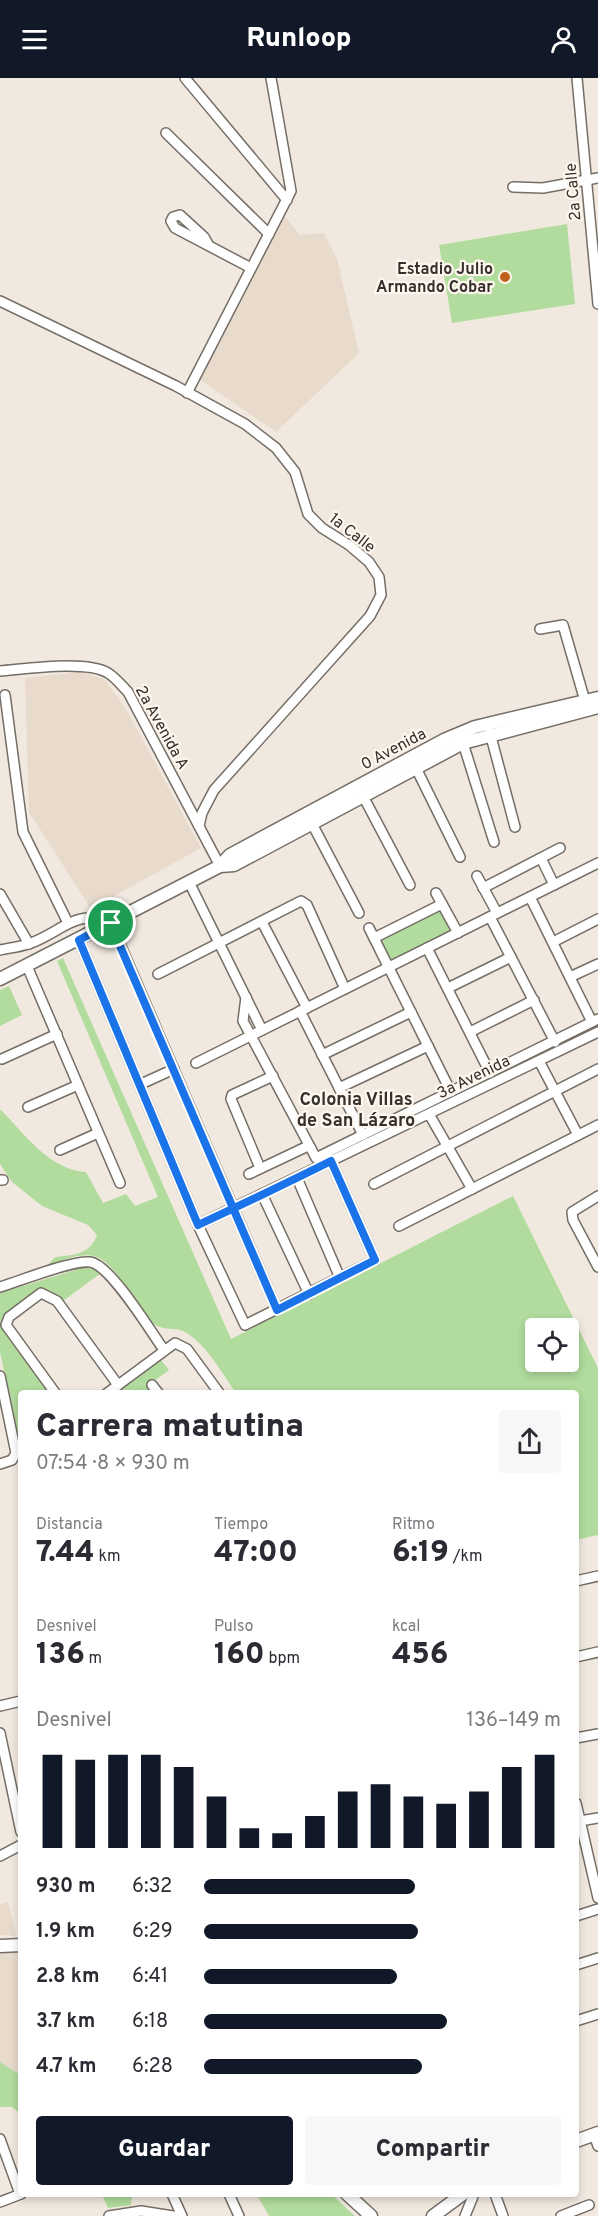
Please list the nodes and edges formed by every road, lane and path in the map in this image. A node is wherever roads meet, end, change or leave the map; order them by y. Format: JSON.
{"nodes":[{"id":1,"x":185,"y":78,"type":"edge"},
{"id":2,"x":271,"y":78,"type":"edge"},
{"id":3,"x":577,"y":78,"type":"edge"},
{"id":4,"x":166,"y":133,"type":"dead end"},
{"id":5,"x":598,"y":178,"type":"edge"},
{"id":6,"x":587,"y":181,"type":"junction"},
{"id":7,"x":513,"y":188,"type":"dead end"},
{"id":8,"x":287,"y":200,"type":"junction"},
{"id":9,"x":269,"y":234,"type":"junction"},
{"id":10,"x":208,"y":244,"type":"dead end"},
{"id":11,"x":251,"y":268,"type":"junction"},
{"id":12,"x":598,"y":298,"type":"edge"},
{"id":13,"x":0,"y":301,"type":"edge"},
{"id":14,"x":187,"y":393,"type":"junction"},
{"id":15,"x":540,"y":630,"type":"dead end"},
{"id":16,"x":0,"y":671,"type":"edge"},
{"id":17,"x":5,"y":695,"type":"dead end"},
{"id":18,"x":598,"y":698,"type":"edge"},
{"id":19,"x":585,"y":701,"type":"junction"},
{"id":20,"x":598,"y":707,"type":"edge"},
{"id":21,"x":490,"y":733,"type":"junction"},
{"id":22,"x":463,"y":743,"type":"junction"},
{"id":23,"x":413,"y":762,"type":"junction"},
{"id":24,"x":363,"y":796,"type":"junction"},
{"id":25,"x":309,"y":818,"type":"junction"},
{"id":26,"x":199,"y":826,"type":"junction"},
{"id":27,"x":515,"y":827,"type":"dead end"},
{"id":28,"x":494,"y":842,"type":"dead end"},
{"id":29,"x":560,"y":848,"type":"dead end"},
{"id":30,"x":460,"y":857,"type":"dead end"},
{"id":31,"x":542,"y":858,"type":"junction"},
{"id":32,"x":598,"y":863,"type":"edge"},
{"id":33,"x":220,"y":866,"type":"junction"},
{"id":34,"x":477,"y":876,"type":"dead end"},
{"id":35,"x":189,"y":882,"type":"junction"},
{"id":36,"x":410,"y":885,"type":"dead end"},
{"id":37,"x":554,"y":885,"type":"junction"},
{"id":38,"x":483,"y":888,"type":"junction"},
{"id":39,"x":436,"y":893,"type":"dead end"},
{"id":40,"x":0,"y":894,"type":"edge"},
{"id":41,"x":530,"y":897,"type":"junction"},
{"id":42,"x":442,"y":904,"type":"junction"},
{"id":43,"x":359,"y":913,"type":"dead end"},
{"id":44,"x":494,"y":915,"type":"junction"},
{"id":45,"x":598,"y":919,"type":"edge"},
{"id":46,"x":262,"y":922,"type":"junction"},
{"id":47,"x":68,"y":923,"type":"junction"},
{"id":48,"x":111,"y":923,"type":"junction"},
{"id":49,"x":369,"y":928,"type":"dead end"},
{"id":50,"x":458,"y":933,"type":"junction"},
{"id":51,"x":374,"y":938,"type":"junction"},
{"id":52,"x":79,"y":940,"type":"junction"},
{"id":53,"x":553,"y":942,"type":"junction"},
{"id":54,"x":220,"y":943,"type":"junction"},
{"id":55,"x":29,"y":944,"type":"junction"},
{"id":56,"x":427,"y":948,"type":"junction"},
{"id":57,"x":0,"y":950,"type":"edge"},
{"id":58,"x":511,"y":957,"type":"junction"},
{"id":59,"x":598,"y":963,"type":"edge"},
{"id":60,"x":27,"y":966,"type":"junction"},
{"id":61,"x":388,"y":968,"type":"junction"},
{"id":62,"x":158,"y":974,"type":"dead end"},
{"id":63,"x":570,"y":977,"type":"junction"},
{"id":64,"x":0,"y":979,"type":"edge"},
{"id":65,"x":345,"y":988,"type":"junction"},
{"id":66,"x":448,"y":988,"type":"junction"},
{"id":67,"x":246,"y":997,"type":"junction"},
{"id":68,"x":534,"y":1000,"type":"junction"},
{"id":69,"x":304,"y":1010,"type":"junction"},
{"id":70,"x":411,"y":1012,"type":"junction"},
{"id":71,"x":595,"y":1021,"type":"edge"},
{"id":72,"x":262,"y":1030,"type":"junction"},
{"id":73,"x":470,"y":1032,"type":"junction"},
{"id":74,"x":598,"y":1032,"type":"edge"},
{"id":75,"x":57,"y":1034,"type":"junction"},
{"id":76,"x":252,"y":1036,"type":"junction"},
{"id":77,"x":555,"y":1042,"type":"junction"},
{"id":78,"x":428,"y":1046,"type":"junction"},
{"id":79,"x":322,"y":1055,"type":"junction"},
{"id":80,"x":2,"y":1059,"type":"dead end"},
{"id":81,"x":538,"y":1061,"type":"junction"},
{"id":82,"x":196,"y":1063,"type":"dead end"},
{"id":83,"x":174,"y":1069,"type":"junction"},
{"id":84,"x":598,"y":1069,"type":"edge"},
{"id":85,"x":490,"y":1073,"type":"junction"},
{"id":86,"x":273,"y":1076,"type":"junction"},
{"id":87,"x":141,"y":1084,"type":"junction"},
{"id":88,"x":78,"y":1085,"type":"junction"},
{"id":89,"x":339,"y":1088,"type":"junction"},
{"id":90,"x":555,"y":1091,"type":"junction"},
{"id":91,"x":451,"y":1092,"type":"junction"},
{"id":92,"x":28,"y":1107,"type":"dead end"},
{"id":93,"x":429,"y":1114,"type":"junction"},
{"id":94,"x":598,"y":1125,"type":"edge"},
{"id":95,"x":98,"y":1133,"type":"junction"},
{"id":96,"x":578,"y":1135,"type":"junction"},
{"id":97,"x":363,"y":1136,"type":"junction"},
{"id":98,"x":308,"y":1146,"type":"junction"},
{"id":99,"x":448,"y":1146,"type":"junction"},
{"id":100,"x":60,"y":1150,"type":"dead end"},
{"id":101,"x":331,"y":1161,"type":"junction"},
{"id":102,"x":260,"y":1168,"type":"junction"},
{"id":103,"x":249,"y":1174,"type":"dead end"},
{"id":104,"x":297,"y":1178,"type":"junction"},
{"id":105,"x":120,"y":1183,"type":"dead end"},
{"id":106,"x":374,"y":1184,"type":"dead end"},
{"id":107,"x":472,"y":1189,"type":"junction"},
{"id":108,"x":262,"y":1194,"type":"junction"},
{"id":109,"x":598,"y":1197,"type":"edge"},
{"id":110,"x":233,"y":1208,"type":"junction"},
{"id":111,"x":198,"y":1225,"type":"junction"},
{"id":112,"x":399,"y":1227,"type":"dead end"},
{"id":113,"x":598,"y":1267,"type":"edge"},
{"id":114,"x":340,"y":1278,"type":"junction"},
{"id":115,"x":0,"y":1287,"type":"edge"},
{"id":116,"x":309,"y":1294,"type":"junction"},
{"id":117,"x":277,"y":1310,"type":"junction"},
{"id":118,"x":164,"y":1350,"type":"junction"},
{"id":119,"x":0,"y":1376,"type":"edge"},
{"id":120,"x":118,"y":1385,"type":"junction"},
{"id":121,"x":153,"y":1385,"type":"dead end"},
{"id":122,"x":53,"y":1390,"type":"edge"},
{"id":123,"x":111,"y":1390,"type":"edge"},
{"id":124,"x":156,"y":1390,"type":"edge"},
{"id":125,"x":217,"y":1390,"type":"edge"},
{"id":126,"x":0,"y":1464,"type":"edge"},
{"id":127,"x":598,"y":1576,"type":"edge"},
{"id":128,"x":579,"y":1580,"type":"edge"},
{"id":129,"x":598,"y":1652,"type":"edge"},
{"id":130,"x":579,"y":1656,"type":"edge"},
{"id":131,"x":18,"y":1702,"type":"edge"},
{"id":132,"x":0,"y":1706,"type":"edge"},
{"id":133,"x":0,"y":1733,"type":"edge"},
{"id":134,"x":598,"y":1734,"type":"edge"},
{"id":135,"x":579,"y":1737,"type":"edge"},
{"id":136,"x":579,"y":1816,"type":"edge"},
{"id":137,"x":18,"y":1818,"type":"edge"},
{"id":138,"x":598,"y":1818,"type":"edge"},
{"id":139,"x":580,"y":1821,"type":"junction"},
{"id":140,"x":18,"y":1847,"type":"edge"},
{"id":141,"x":0,"y":1856,"type":"edge"},
{"id":142,"x":598,"y":1898,"type":"edge"},
{"id":143,"x":598,"y":1909,"type":"edge"},
{"id":144,"x":579,"y":1915,"type":"edge"},
{"id":145,"x":18,"y":1945,"type":"edge"},
{"id":146,"x":0,"y":1946,"type":"edge"},
{"id":147,"x":598,"y":1959,"type":"edge"},
{"id":148,"x":579,"y":1964,"type":"edge"},
{"id":149,"x":598,"y":2014,"type":"edge"},
{"id":150,"x":579,"y":2020,"type":"edge"},
{"id":151,"x":597,"y":2138,"type":"edge"},
{"id":152,"x":0,"y":2139,"type":"edge"},
{"id":153,"x":579,"y":2141,"type":"edge"},
{"id":154,"x":18,"y":2188,"type":"edge"},
{"id":155,"x":18,"y":2195,"type":"edge"},
{"id":156,"x":173,"y":2197,"type":"edge"},
{"id":157,"x":231,"y":2197,"type":"edge"},
{"id":158,"x":350,"y":2197,"type":"edge"},
{"id":159,"x":458,"y":2197,"type":"edge"},
{"id":160,"x":473,"y":2197,"type":"edge"},
{"id":161,"x":496,"y":2197,"type":"edge"},
{"id":162,"x":0,"y":2202,"type":"edge"},
{"id":163,"x":589,"y":2205,"type":"dead end"},
{"id":164,"x":109,"y":2216,"type":"edge"},
{"id":165,"x":173,"y":2216,"type":"edge"},
{"id":166,"x":182,"y":2216,"type":"edge"},
{"id":167,"x":239,"y":2216,"type":"edge"},
{"id":168,"x":371,"y":2216,"type":"edge"},
{"id":169,"x":433,"y":2216,"type":"edge"},
{"id":170,"x":465,"y":2216,"type":"edge"},
{"id":171,"x":503,"y":2216,"type":"edge"},
{"id":172,"x":561,"y":2216,"type":"edge"}],
"edges":[{"from":1,"to":8,"type":"street"},
{"from":2,"to":8,"type":"street"},
{"from":3,"to":6,"type":"street","name":"2a Calle"},
{"from":4,"to":9,"type":"street"},
{"from":5,"to":6,"type":"street"},
{"from":6,"to":7,"type":"street"},
{"from":6,"to":12,"type":"street","name":"2a Calle"},
{"from":8,"to":9,"type":"street"},
{"from":9,"to":11,"type":"street"},
{"from":10,"to":11,"type":"street"},
{"from":11,"to":14,"type":"street"},
{"from":13,"to":14,"type":"street","name":"1a Calle"},
{"from":14,"to":26,"type":"street","name":"1a Calle"},
{"from":15,"to":19,"type":"street"},
{"from":16,"to":26,"type":"street","name":"2a Avenida A"},
{"from":17,"to":47,"type":"street"},
{"from":18,"to":19,"type":"main road","name":"0 Avenida"},
{"from":19,"to":23,"type":"main road","name":"0 Avenida"},
{"from":20,"to":21,"type":"main road","name":"0 Avenida"},
{"from":21,"to":22,"type":"main road","name":"0 Avenida"},
{"from":21,"to":27,"type":"street"},
{"from":22,"to":23,"type":"main road","name":"0 Avenida"},
{"from":22,"to":28,"type":"street"},
{"from":23,"to":24,"type":"main road","name":"0 Avenida"},
{"from":23,"to":25,"type":"main road","name":"0 Avenida"},
{"from":23,"to":30,"type":"street"},
{"from":24,"to":25,"type":"main road","name":"0 Avenida"},
{"from":24,"to":36,"type":"street"},
{"from":25,"to":33,"type":"main road","name":"0 Avenida"},
{"from":25,"to":43,"type":"street"},
{"from":26,"to":33,"type":"street","name":"2a Avenida A"},
{"from":29,"to":31,"type":"street"},
{"from":31,"to":37,"type":"street"},
{"from":31,"to":38,"type":"street"},
{"from":32,"to":37,"type":"street"},
{"from":33,"to":35,"type":"main road","name":"0 Avenida"},
{"from":34,"to":38,"type":"street"},
{"from":35,"to":48,"type":"main road","name":"0 Avenida"},
{"from":35,"to":54,"type":"street"},
{"from":37,"to":41,"type":"street"},
{"from":38,"to":44,"type":"street"},
{"from":39,"to":42,"type":"street"},
{"from":40,"to":55,"type":"street"},
{"from":41,"to":44,"type":"street"},
{"from":41,"to":53,"type":"street"},
{"from":42,"to":50,"type":"street"},
{"from":42,"to":51,"type":"street"},
{"from":44,"to":50,"type":"street"},
{"from":44,"to":58,"type":"street"},
{"from":45,"to":53,"type":"street"},
{"from":46,"to":54,"type":"street"},
{"from":46,"to":65,"type":"street"},
{"from":46,"to":69,"type":"street"},
{"from":47,"to":48,"type":"street"},
{"from":47,"to":55,"type":"street"},
{"from":48,"to":52,"type":"main road","name":"0 Avenida"},
{"from":48,"to":83,"type":"street"},
{"from":49,"to":51,"type":"street"},
{"from":50,"to":56,"type":"street"},
{"from":51,"to":61,"type":"street"},
{"from":52,"to":60,"type":"main road","name":"0 Avenida"},
{"from":52,"to":87,"type":"street"},
{"from":53,"to":63,"type":"street"},
{"from":54,"to":62,"type":"street"},
{"from":54,"to":67,"type":"street"},
{"from":55,"to":57,"type":"street"},
{"from":56,"to":61,"type":"street"},
{"from":56,"to":66,"type":"street"},
{"from":58,"to":66,"type":"street"},
{"from":58,"to":68,"type":"street"},
{"from":59,"to":63,"type":"street"},
{"from":60,"to":64,"type":"main road","name":"0 Avenida"},
{"from":60,"to":75,"type":"street"},
{"from":61,"to":65,"type":"street"},
{"from":61,"to":70,"type":"street"},
{"from":63,"to":71,"type":"street"},
{"from":65,"to":69,"type":"street"},
{"from":66,"to":73,"type":"street"},
{"from":67,"to":72,"type":"street"},
{"from":67,"to":76,"type":"street"},
{"from":68,"to":73,"type":"street"},
{"from":68,"to":77,"type":"street"},
{"from":69,"to":72,"type":"street"},
{"from":69,"to":79,"type":"street"},
{"from":70,"to":78,"type":"street"},
{"from":70,"to":79,"type":"street"},
{"from":71,"to":77,"type":"street"},
{"from":72,"to":76,"type":"street"},
{"from":73,"to":85,"type":"street"},
{"from":74,"to":81,"type":"street","name":"3a Avenida"},
{"from":75,"to":80,"type":"street"},
{"from":75,"to":88,"type":"street"},
{"from":76,"to":82,"type":"street"},
{"from":76,"to":86,"type":"street"},
{"from":77,"to":85,"type":"street"},
{"from":78,"to":89,"type":"street"},
{"from":78,"to":91,"type":"street"},
{"from":79,"to":89,"type":"street"},
{"from":81,"to":90,"type":"street"},
{"from":81,"to":93,"type":"street","name":"3a Avenida"},
{"from":83,"to":87,"type":"street"},
{"from":83,"to":110,"type":"street"},
{"from":84,"to":90,"type":"street"},
{"from":85,"to":91,"type":"street"},
{"from":86,"to":98,"type":"street"},
{"from":86,"to":102,"type":"street"},
{"from":87,"to":111,"type":"street"},
{"from":88,"to":92,"type":"street"},
{"from":88,"to":95,"type":"street"},
{"from":89,"to":97,"type":"street"},
{"from":90,"to":96,"type":"street"},
{"from":90,"to":99,"type":"street"},
{"from":91,"to":97,"type":"street"},
{"from":93,"to":99,"type":"street"},
{"from":93,"to":101,"type":"street","name":"3a Avenida"},
{"from":94,"to":96,"type":"street"},
{"from":95,"to":100,"type":"street"},
{"from":95,"to":105,"type":"street"},
{"from":96,"to":107,"type":"street"},
{"from":97,"to":98,"type":"street"},
{"from":98,"to":102,"type":"street"},
{"from":99,"to":106,"type":"street"},
{"from":99,"to":107,"type":"street"},
{"from":101,"to":104,"type":"street","name":"3a Avenida"},
{"from":101,"to":114,"type":"street"},
{"from":102,"to":103,"type":"street"},
{"from":104,"to":108,"type":"street","name":"3a Avenida"},
{"from":104,"to":114,"type":"street"},
{"from":107,"to":112,"type":"street"},
{"from":108,"to":110,"type":"street","name":"3a Avenida"},
{"from":108,"to":116,"type":"street"},
{"from":109,"to":113,"type":"street"},
{"from":110,"to":111,"type":"street","name":"3a Avenida"},
{"from":110,"to":117,"type":"street"},
{"from":111,"to":117,"type":"street"},
{"from":114,"to":116,"type":"street"},
{"from":115,"to":118,"type":"street"},
{"from":116,"to":117,"type":"street"},
{"from":118,"to":120,"type":"street"},
{"from":118,"to":125,"type":"street"},
{"from":119,"to":126,"type":"street"},
{"from":120,"to":122,"type":"street"},
{"from":120,"to":123,"type":"street"},
{"from":121,"to":124,"type":"street"},
{"from":127,"to":128,"type":"street"},
{"from":129,"to":130,"type":"street"},
{"from":131,"to":132,"type":"street"},
{"from":133,"to":137,"type":"street"},
{"from":134,"to":135,"type":"street"},
{"from":136,"to":139,"type":"street"},
{"from":138,"to":139,"type":"street"},
{"from":139,"to":142,"type":"street"},
{"from":140,"to":141,"type":"street"},
{"from":143,"to":144,"type":"street"},
{"from":145,"to":146,"type":"main road"},
{"from":147,"to":148,"type":"street"},
{"from":149,"to":150,"type":"street"},
{"from":151,"to":153,"type":"main road"},
{"from":152,"to":154,"type":"street"},
{"from":155,"to":162,"type":"street"},
{"from":156,"to":166,"type":"street"},
{"from":157,"to":167,"type":"street"},
{"from":158,"to":168,"type":"main road"},
{"from":159,"to":169,"type":"main road"},
{"from":160,"to":170,"type":"street"},
{"from":161,"to":171,"type":"street"},
{"from":163,"to":172,"type":"street"},
{"from":164,"to":165,"type":"street"}]}
